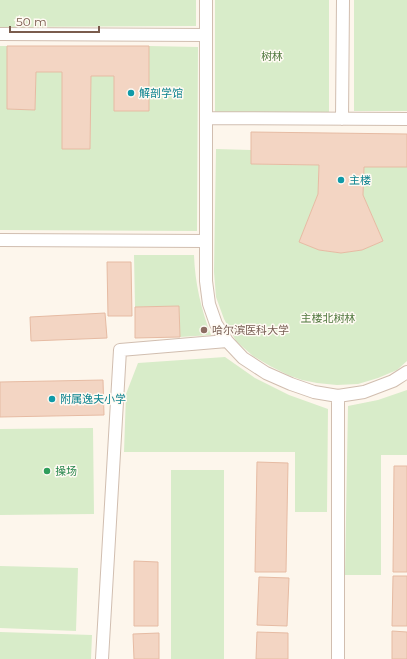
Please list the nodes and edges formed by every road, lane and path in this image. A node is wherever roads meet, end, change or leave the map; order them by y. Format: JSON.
{"nodes":[{"id":1,"x":206,"y":0,"type":"edge"},
{"id":2,"x":342,"y":0,"type":"edge"},
{"id":3,"x":0,"y":34,"type":"edge"},
{"id":4,"x":206,"y":35,"type":"junction"},
{"id":5,"x":206,"y":118,"type":"junction"},
{"id":6,"x":342,"y":119,"type":"junction"},
{"id":7,"x":407,"y":119,"type":"edge"},
{"id":8,"x":0,"y":240,"type":"edge"},
{"id":9,"x":206,"y":241,"type":"junction"},
{"id":10,"x":227,"y":341,"type":"junction"},
{"id":11,"x":407,"y":372,"type":"edge"},
{"id":12,"x":338,"y":396,"type":"junction"},
{"id":13,"x":102,"y":659,"type":"edge"},
{"id":14,"x":338,"y":659,"type":"edge"}],
"edges":[{"from":1,"to":4,"type":"street"},
{"from":2,"to":6,"type":"street"},
{"from":3,"to":4,"type":"street"},
{"from":4,"to":5,"type":"street"},
{"from":5,"to":6,"type":"street"},
{"from":5,"to":9,"type":"street"},
{"from":6,"to":7,"type":"street"},
{"from":8,"to":9,"type":"street"},
{"from":9,"to":10,"type":"street"},
{"from":10,"to":12,"type":"street"},
{"from":10,"to":13,"type":"street"},
{"from":11,"to":12,"type":"street"},
{"from":12,"to":14,"type":"street"}]}
